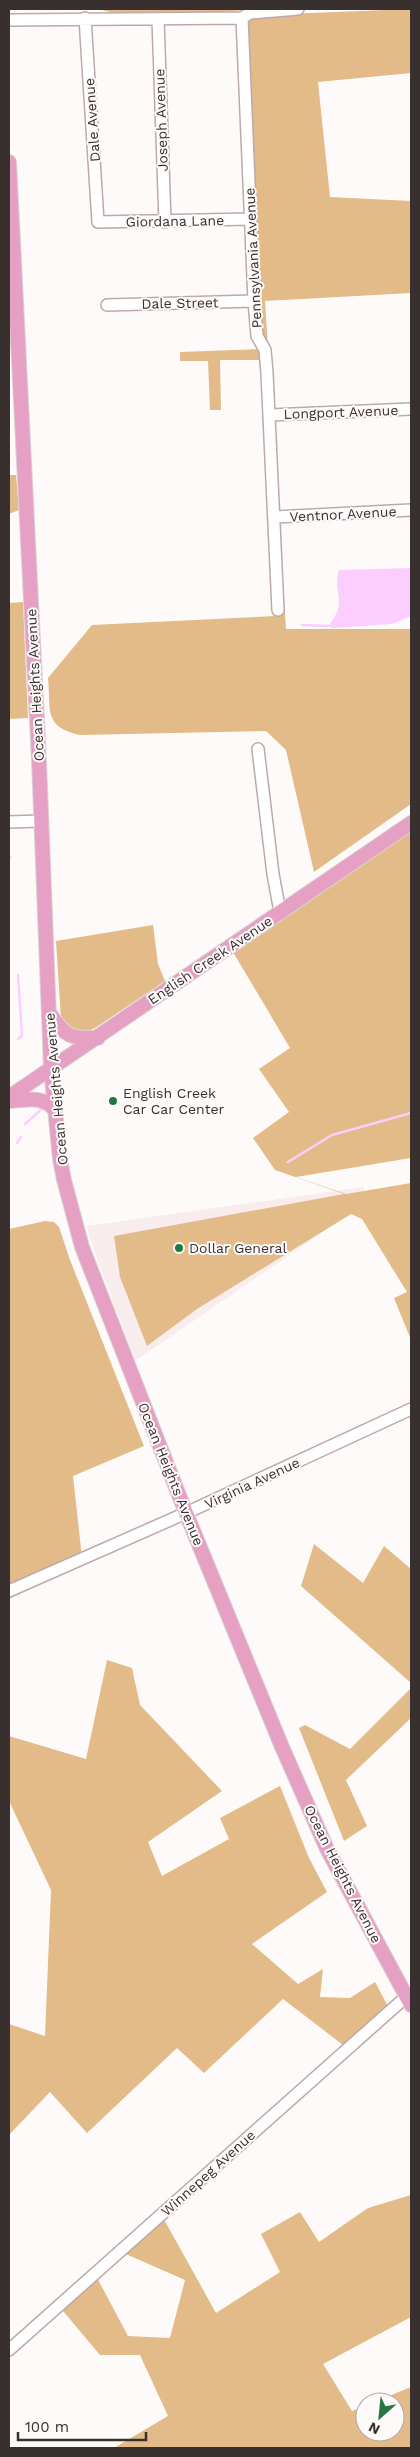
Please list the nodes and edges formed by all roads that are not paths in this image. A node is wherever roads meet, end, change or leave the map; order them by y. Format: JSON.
{"nodes":[{"id":1,"x":298,"y":9,"type":"edge"},
{"id":2,"x":85,"y":18,"type":"junction"},
{"id":3,"x":242,"y":18,"type":"junction"},
{"id":4,"x":158,"y":19,"type":"junction"},
{"id":5,"x":9,"y":20,"type":"edge"},
{"id":6,"x":9,"y":162,"type":"edge"},
{"id":7,"x":251,"y":219,"type":"junction"},
{"id":8,"x":98,"y":222,"type":"joint"},
{"id":9,"x":165,"y":222,"type":"junction"},
{"id":10,"x":254,"y":301,"type":"junction"},
{"id":11,"x":106,"y":305,"type":"dead end"},
{"id":12,"x":411,"y":409,"type":"edge"},
{"id":13,"x":270,"y":415,"type":"junction"},
{"id":14,"x":411,"y":510,"type":"edge"},
{"id":15,"x":275,"y":517,"type":"junction"},
{"id":16,"x":278,"y":610,"type":"dead end"},
{"id":17,"x":258,"y":749,"type":"dead end"},
{"id":18,"x":40,"y":821,"type":"junction"},
{"id":19,"x":9,"y":822,"type":"edge"},
{"id":20,"x":411,"y":822,"type":"edge"},
{"id":21,"x":280,"y":912,"type":"junction"},
{"id":22,"x":49,"y":1013,"type":"junction"},
{"id":23,"x":98,"y":1038,"type":"junction"},
{"id":24,"x":52,"y":1068,"type":"junction"},
{"id":25,"x":9,"y":1099,"type":"edge"},
{"id":26,"x":55,"y":1110,"type":"junction"},
{"id":27,"x":411,"y":1410,"type":"edge"},
{"id":28,"x":186,"y":1513,"type":"junction"},
{"id":29,"x":9,"y":1591,"type":"edge"},
{"id":30,"x":409,"y":2001,"type":"edge"},
{"id":31,"x":9,"y":2350,"type":"edge"}],
"edges":[{"from":1,"to":3,"type":"street"},
{"from":2,"to":4,"type":"street"},
{"from":2,"to":5,"type":"street"},
{"from":2,"to":8,"type":"street","name":"Dale Avenue"},
{"from":3,"to":4,"type":"street"},
{"from":3,"to":7,"type":"street","name":"Pennsylvania Avenue"},
{"from":4,"to":9,"type":"street","name":"Joseph Avenue"},
{"from":6,"to":18,"type":"main road","name":"Ocean Heights Avenue"},
{"from":7,"to":9,"type":"street","name":"Giordana Lane"},
{"from":7,"to":10,"type":"street","name":"Pennsylvania Avenue"},
{"from":8,"to":9,"type":"street","name":"Giordana Lane"},
{"from":10,"to":11,"type":"street","name":"Dale Street"},
{"from":10,"to":13,"type":"street","name":"Pennsylvania Avenue"},
{"from":12,"to":13,"type":"street","name":"Longport Avenue"},
{"from":13,"to":15,"type":"street","name":"Pennsylvania Avenue"},
{"from":14,"to":15,"type":"street","name":"Ventnor Avenue"},
{"from":15,"to":16,"type":"street","name":"Pennsylvania Avenue"},
{"from":17,"to":21,"type":"street"},
{"from":18,"to":19,"type":"street"},
{"from":18,"to":22,"type":"main road","name":"Ocean Heights Avenue"},
{"from":20,"to":21,"type":"main road","name":"English Creek Avenue"},
{"from":21,"to":23,"type":"main road","name":"English Creek Avenue"},
{"from":22,"to":23,"type":"main road"},
{"from":22,"to":24,"type":"main road","name":"Ocean Heights Avenue"},
{"from":23,"to":24,"type":"main road","name":"English Creek Avenue"},
{"from":24,"to":25,"type":"main road","name":"English Creek Avenue"},
{"from":24,"to":26,"type":"main road","name":"Ocean Heights Avenue"},
{"from":25,"to":26,"type":"main road"},
{"from":26,"to":28,"type":"main road","name":"Ocean Heights Avenue"},
{"from":27,"to":28,"type":"street","name":"Virginia Avenue"},
{"from":28,"to":29,"type":"street","name":"Virginia Avenue"},
{"from":28,"to":30,"type":"main road","name":"Ocean Heights Avenue"},
{"from":30,"to":31,"type":"street","name":"Winnepeg Avenue"}]}
